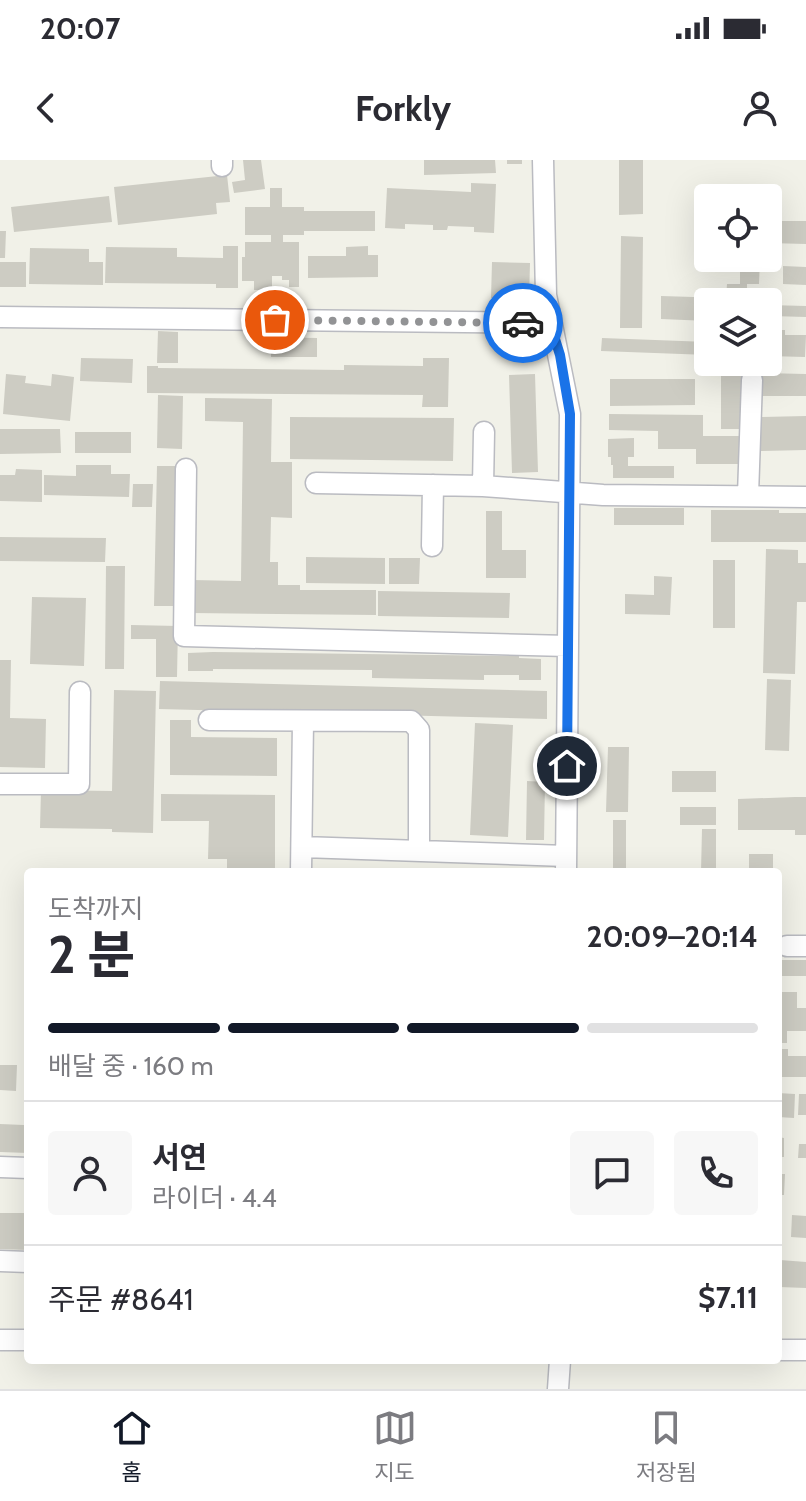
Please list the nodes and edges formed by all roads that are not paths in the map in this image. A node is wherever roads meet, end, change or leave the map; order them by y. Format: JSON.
{"nodes":[{"id":1,"x":543,"y":160,"type":"edge"},
{"id":2,"x":0,"y":317,"type":"edge"},
{"id":3,"x":550,"y":323,"type":"junction"},
{"id":4,"x":752,"y":380,"type":"dead end"},
{"id":5,"x":484,"y":432,"type":"dead end"},
{"id":6,"x":186,"y":469,"type":"dead end"},
{"id":7,"x":316,"y":483,"type":"dead end"},
{"id":8,"x":433,"y":485,"type":"junction"},
{"id":9,"x":483,"y":486,"type":"junction"},
{"id":10,"x":570,"y":493,"type":"junction"},
{"id":11,"x":748,"y":495,"type":"junction"},
{"id":12,"x":806,"y":497,"type":"edge"},
{"id":13,"x":432,"y":546,"type":"dead end"},
{"id":14,"x":568,"y":646,"type":"junction"},
{"id":15,"x":80,"y":692,"type":"dead end"},
{"id":16,"x":209,"y":720,"type":"dead end"},
{"id":17,"x":303,"y":721,"type":"junction"},
{"id":18,"x":0,"y":784,"type":"edge"},
{"id":19,"x":302,"y":847,"type":"junction"},
{"id":20,"x":419,"y":849,"type":"junction"},
{"id":21,"x":566,"y":864,"type":"edge"},
{"id":22,"x":301,"y":868,"type":"edge"},
{"id":23,"x":0,"y":1167,"type":"edge"},
{"id":24,"x":24,"y":1168,"type":"edge"},
{"id":25,"x":0,"y":1261,"type":"edge"},
{"id":26,"x":24,"y":1262,"type":"edge"},
{"id":27,"x":0,"y":1340,"type":"edge"},
{"id":28,"x":24,"y":1340,"type":"edge"},
{"id":29,"x":782,"y":1350,"type":"edge"},
{"id":30,"x":806,"y":1350,"type":"edge"},
{"id":31,"x":560,"y":1364,"type":"edge"},
{"id":32,"x":558,"y":1389,"type":"edge"}],
"edges":[{"from":1,"to":3,"type":"street"},
{"from":2,"to":3,"type":"street"},
{"from":3,"to":10,"type":"street"},
{"from":4,"to":11,"type":"street"},
{"from":5,"to":9,"type":"street"},
{"from":6,"to":14,"type":"street"},
{"from":7,"to":8,"type":"street"},
{"from":8,"to":9,"type":"street"},
{"from":8,"to":13,"type":"street"},
{"from":9,"to":10,"type":"street"},
{"from":10,"to":11,"type":"street"},
{"from":10,"to":14,"type":"street"},
{"from":11,"to":12,"type":"street"},
{"from":14,"to":21,"type":"street"},
{"from":15,"to":18,"type":"street"},
{"from":16,"to":17,"type":"street"},
{"from":17,"to":19,"type":"street"},
{"from":17,"to":20,"type":"street"},
{"from":19,"to":20,"type":"street"},
{"from":19,"to":22,"type":"street"},
{"from":20,"to":21,"type":"street"},
{"from":23,"to":24,"type":"street"},
{"from":25,"to":26,"type":"street"},
{"from":27,"to":28,"type":"street"},
{"from":29,"to":30,"type":"street"},
{"from":31,"to":32,"type":"street"}]}
